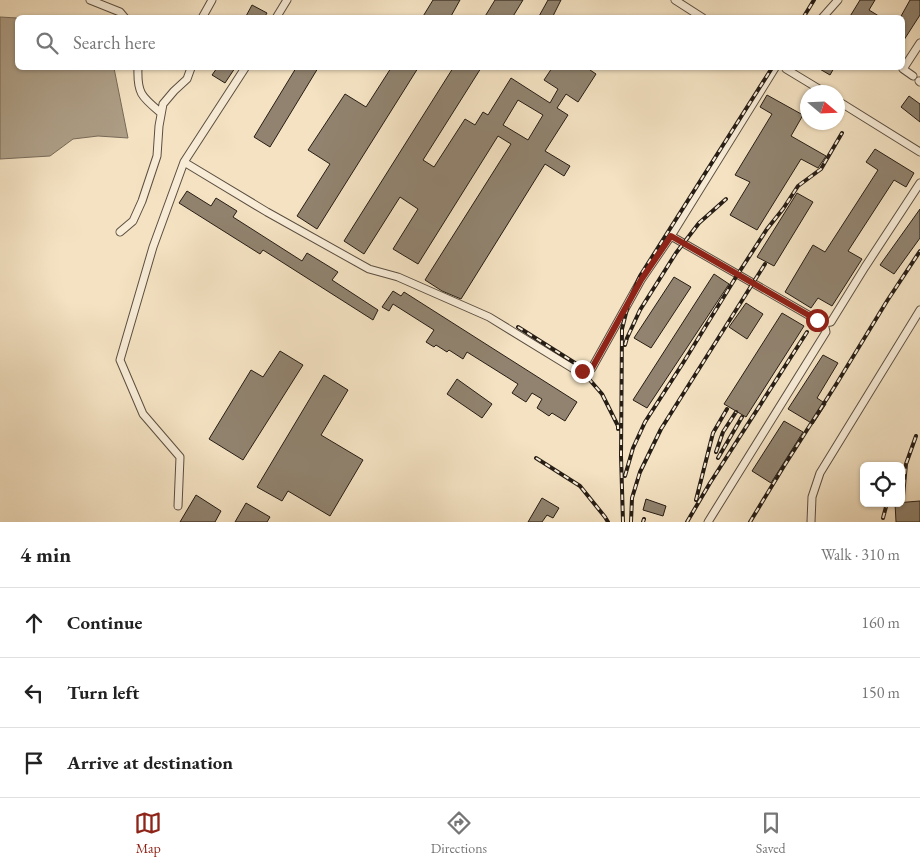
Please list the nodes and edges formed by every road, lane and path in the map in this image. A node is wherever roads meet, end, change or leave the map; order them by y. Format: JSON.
{"nodes":[{"id":1,"x":90,"y":0,"type":"edge"},
{"id":2,"x":212,"y":0,"type":"edge"},
{"id":3,"x":287,"y":0,"type":"edge"},
{"id":4,"x":675,"y":0,"type":"edge"},
{"id":5,"x":838,"y":0,"type":"edge"},
{"id":6,"x":122,"y":15,"type":"edge"},
{"id":7,"x":204,"y":15,"type":"edge"},
{"id":8,"x":278,"y":15,"type":"edge"},
{"id":9,"x":698,"y":15,"type":"edge"},
{"id":10,"x":825,"y":15,"type":"edge"},
{"id":11,"x":920,"y":43,"type":"edge"},
{"id":12,"x":905,"y":64,"type":"edge"},
{"id":13,"x":138,"y":70,"type":"edge"},
{"id":14,"x":190,"y":70,"type":"edge"},
{"id":15,"x":243,"y":70,"type":"edge"},
{"id":16,"x":774,"y":70,"type":"edge"},
{"id":17,"x":789,"y":70,"type":"edge"},
{"id":18,"x":905,"y":70,"type":"edge"},
{"id":19,"x":913,"y":76,"type":"dead end"},
{"id":20,"x":813,"y":85,"type":"edge"},
{"id":21,"x":845,"y":105,"type":"edge"},
{"id":22,"x":161,"y":113,"type":"junction"},
{"id":23,"x":920,"y":152,"type":"edge"},
{"id":24,"x":184,"y":162,"type":"junction"},
{"id":25,"x":920,"y":183,"type":"edge"},
{"id":26,"x":120,"y":232,"type":"dead end"},
{"id":27,"x":671,"y":236,"type":"junction"},
{"id":28,"x":920,"y":310,"type":"edge"},
{"id":29,"x":824,"y":323,"type":"junction"},
{"id":30,"x":178,"y":506,"type":"dead end"},
{"id":31,"x":708,"y":522,"type":"edge"},
{"id":32,"x":811,"y":522,"type":"edge"}],
"edges":[{"from":1,"to":6,"type":"street"},
{"from":2,"to":7,"type":"street"},
{"from":3,"to":8,"type":"street"},
{"from":4,"to":9,"type":"street"},
{"from":5,"to":10,"type":"street"},
{"from":11,"to":12,"type":"street"},
{"from":13,"to":22,"type":"street"},
{"from":14,"to":22,"type":"street"},
{"from":15,"to":24,"type":"street"},
{"from":16,"to":27,"type":"street"},
{"from":17,"to":20,"type":"street"},
{"from":18,"to":19,"type":"street"},
{"from":21,"to":23,"type":"street"},
{"from":22,"to":26,"type":"street"},
{"from":24,"to":27,"type":"street"},
{"from":24,"to":30,"type":"street"},
{"from":25,"to":29,"type":"street"},
{"from":27,"to":29,"type":"street"},
{"from":28,"to":32,"type":"street"},
{"from":29,"to":31,"type":"street"}]}
